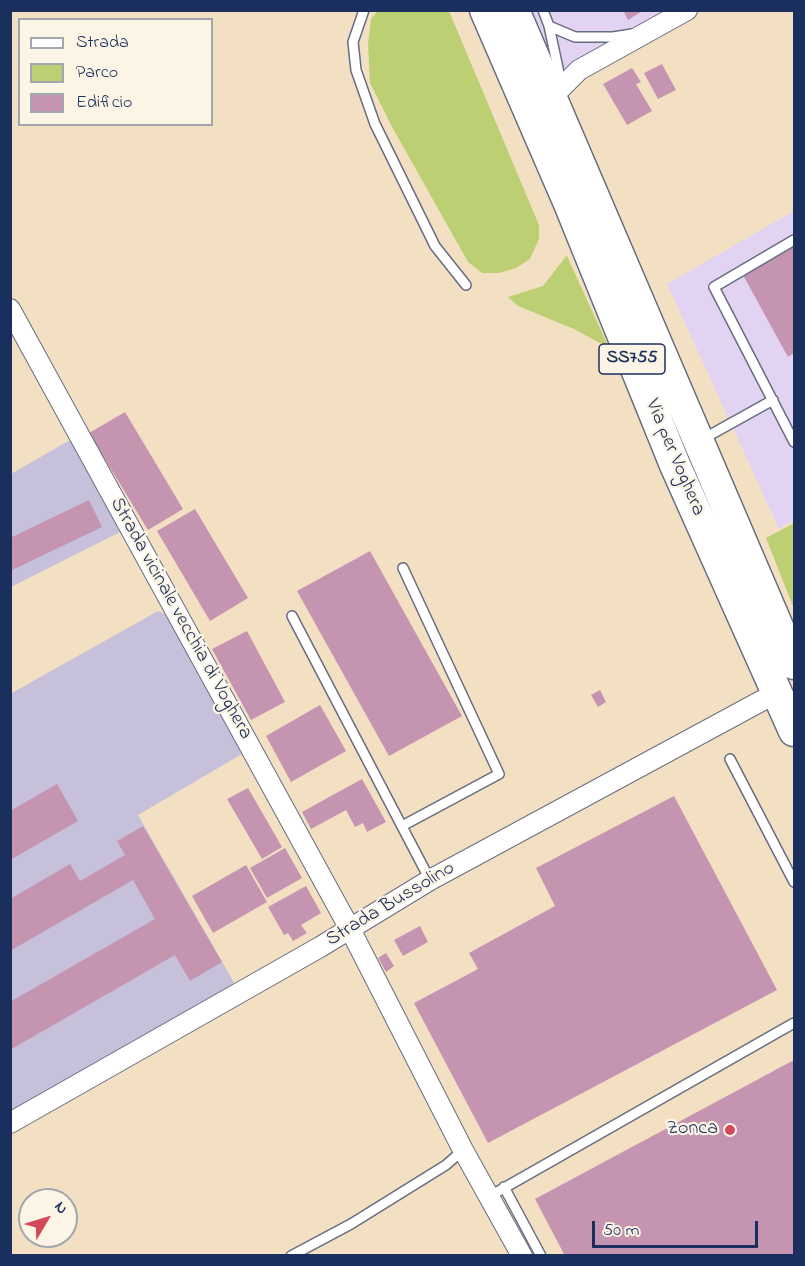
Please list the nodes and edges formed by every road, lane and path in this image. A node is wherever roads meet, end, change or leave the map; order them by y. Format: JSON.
{"nodes":[{"id":1,"x":364,"y":10,"type":"edge"},
{"id":2,"x":485,"y":10,"type":"edge"},
{"id":3,"x":514,"y":10,"type":"edge"},
{"id":4,"x":543,"y":10,"type":"edge"},
{"id":5,"x":687,"y":10,"type":"edge"},
{"id":6,"x":549,"y":26,"type":"junction"},
{"id":7,"x":649,"y":31,"type":"junction"},
{"id":8,"x":557,"y":92,"type":"junction"},
{"id":9,"x":795,"y":240,"type":"edge"},
{"id":10,"x":466,"y":285,"type":"dead end"},
{"id":11,"x":10,"y":309,"type":"edge"},
{"id":12,"x":772,"y":400,"type":"junction"},
{"id":13,"x":699,"y":442,"type":"junction"},
{"id":14,"x":795,"y":442,"type":"edge"},
{"id":15,"x":404,"y":568,"type":"dead end"},
{"id":16,"x":292,"y":616,"type":"dead end"},
{"id":17,"x":795,"y":664,"type":"edge"},
{"id":18,"x":784,"y":710,"type":"edge"},
{"id":19,"x":730,"y":759,"type":"dead end"},
{"id":20,"x":402,"y":826,"type":"junction"},
{"id":21,"x":430,"y":880,"type":"junction"},
{"id":22,"x":795,"y":882,"type":"edge"},
{"id":23,"x":350,"y":929,"type":"junction"},
{"id":24,"x":795,"y":1023,"type":"edge"},
{"id":25,"x":10,"y":1123,"type":"edge"},
{"id":26,"x":463,"y":1150,"type":"junction"},
{"id":27,"x":497,"y":1192,"type":"junction"},
{"id":28,"x":291,"y":1256,"type":"edge"},
{"id":29,"x":522,"y":1256,"type":"edge"},
{"id":30,"x":541,"y":1256,"type":"edge"}],
"edges":[{"from":1,"to":10,"type":"lane"},
{"from":2,"to":18,"type":"main road","name":"Via per Voghera","number":"SS755"},
{"from":3,"to":8,"type":"main road","name":"Via per Voghera","number":"SS755"},
{"from":4,"to":6,"type":"lane"},
{"from":5,"to":7,"type":"street"},
{"from":6,"to":7,"type":"lane"},
{"from":6,"to":8,"type":"lane"},
{"from":7,"to":8,"type":"street"},
{"from":8,"to":13,"type":"main road","name":"Via per Voghera","number":"SS755"},
{"from":9,"to":12,"type":"lane"},
{"from":11,"to":23,"type":"street","name":"Strada vicinale vecchia di Voghera"},
{"from":12,"to":13,"type":"lane"},
{"from":12,"to":14,"type":"lane"},
{"from":13,"to":17,"type":"main road","name":"Via per Voghera","number":"SS755"},
{"from":15,"to":20,"type":"lane"},
{"from":16,"to":20,"type":"lane"},
{"from":18,"to":21,"type":"street","name":"Strada Bussolino"},
{"from":19,"to":22,"type":"lane"},
{"from":20,"to":21,"type":"lane"},
{"from":21,"to":23,"type":"street","name":"Strada Bussolino"},
{"from":23,"to":25,"type":"street","name":"Strada Bussolino"},
{"from":23,"to":26,"type":"street","name":"Strada vicinale vecchia di Voghera"},
{"from":24,"to":27,"type":"lane"},
{"from":26,"to":27,"type":"street","name":"Strada vicinale vecchia di Voghera"},
{"from":26,"to":28,"type":"lane"},
{"from":27,"to":29,"type":"street","name":"Strada vicinale vecchia di Voghera"},
{"from":27,"to":30,"type":"lane"}]}
